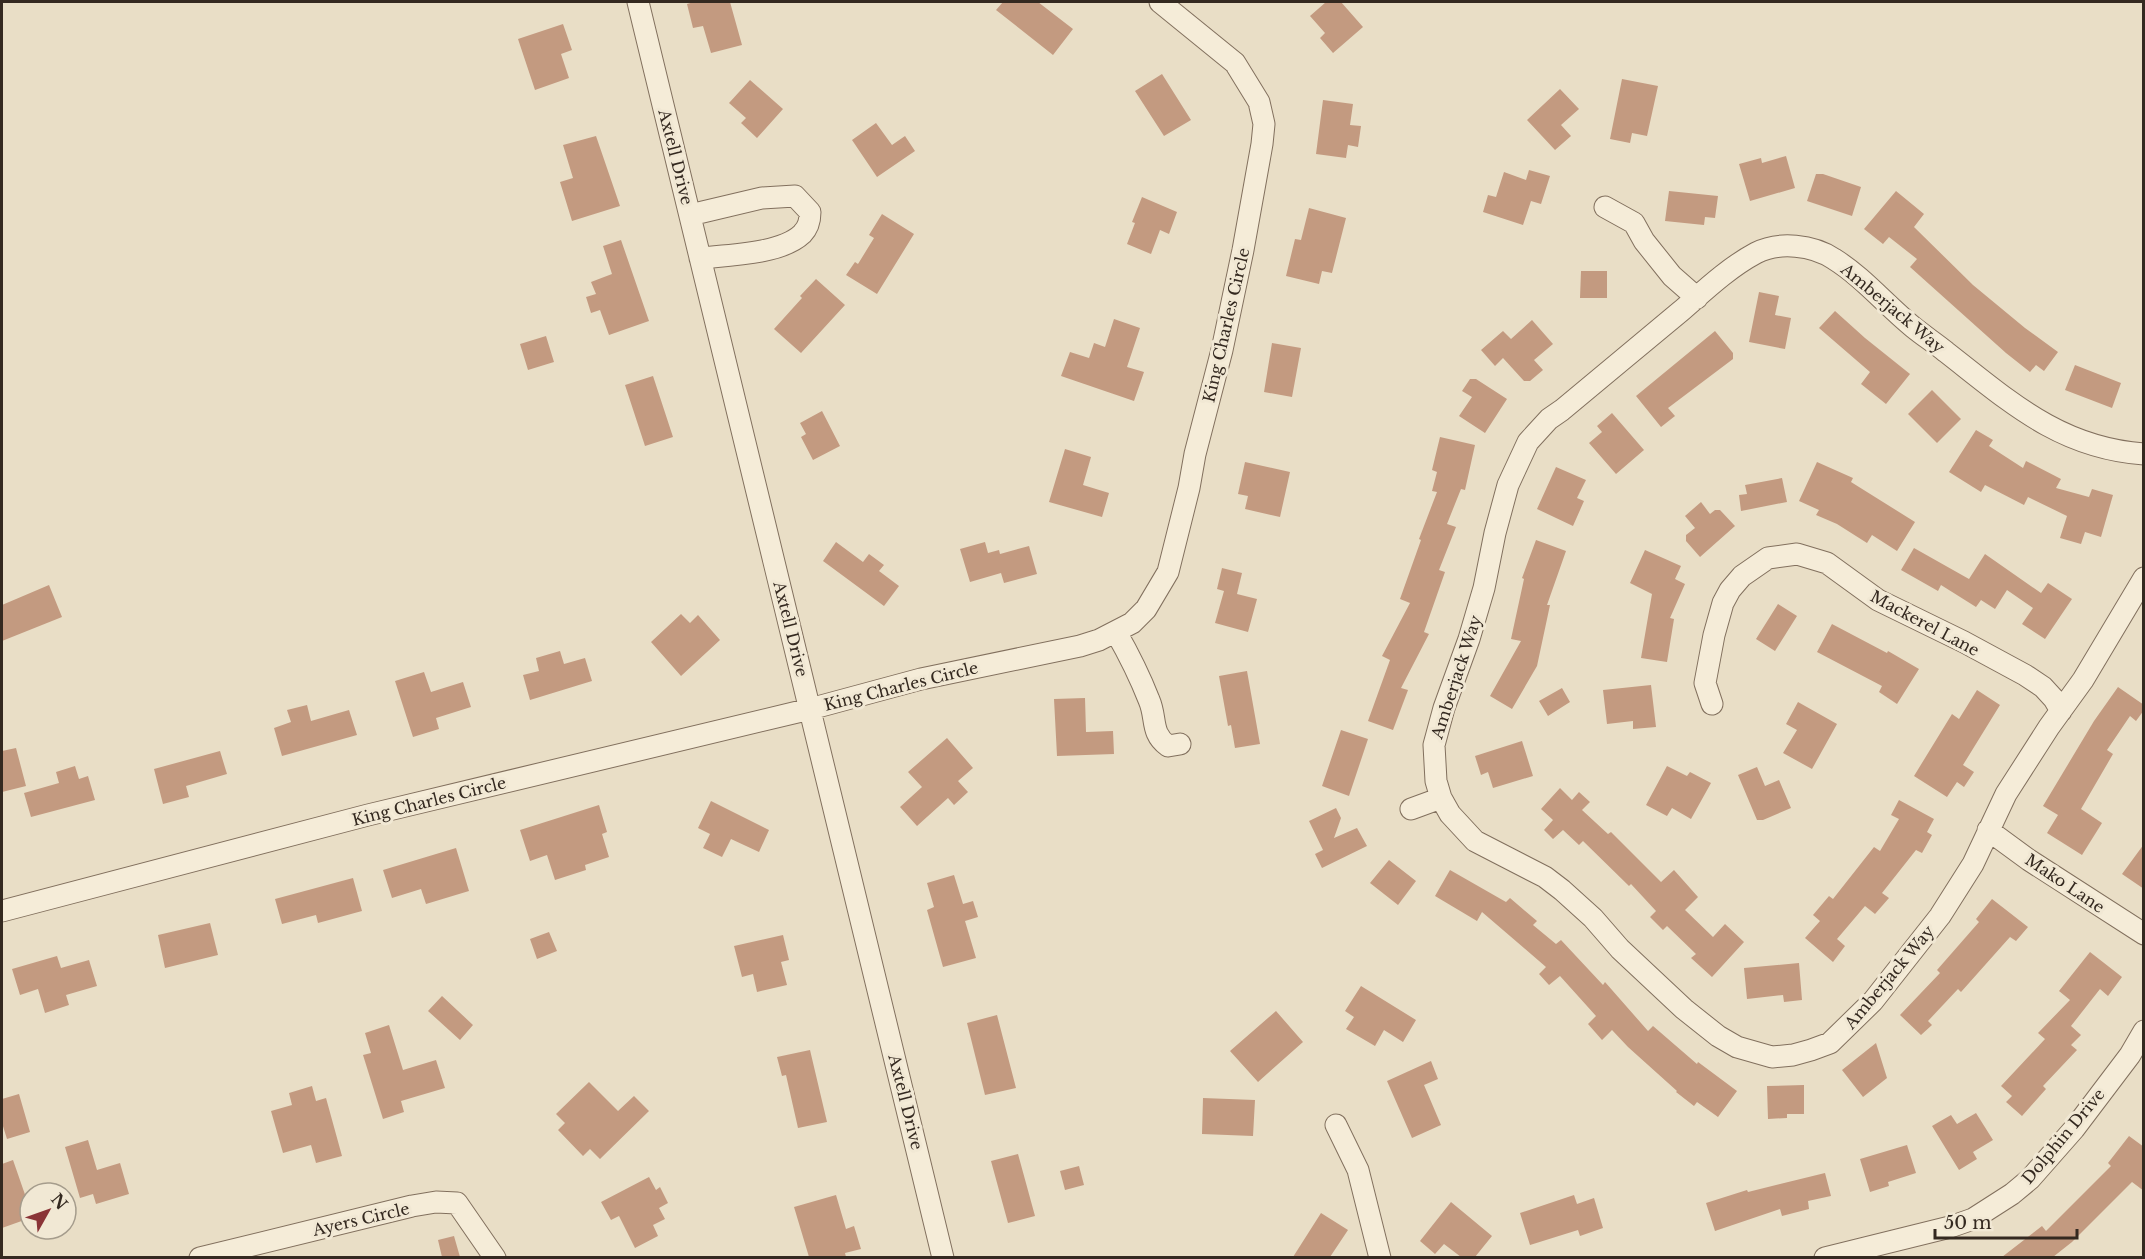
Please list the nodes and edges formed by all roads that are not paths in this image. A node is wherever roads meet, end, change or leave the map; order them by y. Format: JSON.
{"nodes":[{"id":1,"x":638,"y":2,"type":"edge"},
{"id":2,"x":1160,"y":2,"type":"edge"},
{"id":3,"x":1605,"y":207,"type":"dead end"},
{"id":4,"x":690,"y":215,"type":"junction"},
{"id":5,"x":700,"y":258,"type":"junction"},
{"id":6,"x":1697,"y":298,"type":"junction"},
{"id":7,"x":2144,"y":454,"type":"edge"},
{"id":8,"x":2144,"y":578,"type":"edge"},
{"id":9,"x":1116,"y":632,"type":"junction"},
{"id":10,"x":1712,"y":704,"type":"dead end"},
{"id":11,"x":810,"y":709,"type":"junction"},
{"id":12,"x":2061,"y":711,"type":"junction"},
{"id":13,"x":1180,"y":744,"type":"dead end"},
{"id":14,"x":1441,"y":798,"type":"junction"},
{"id":15,"x":1411,"y":809,"type":"dead end"},
{"id":16,"x":1988,"y":830,"type":"junction"},
{"id":17,"x":2,"y":911,"type":"edge"},
{"id":18,"x":2144,"y":934,"type":"edge"},
{"id":19,"x":2144,"y":1031,"type":"edge"},
{"id":20,"x":1336,"y":1125,"type":"dead end"},
{"id":21,"x":200,"y":1257,"type":"edge"},
{"id":22,"x":495,"y":1257,"type":"edge"},
{"id":23,"x":944,"y":1257,"type":"edge"},
{"id":24,"x":1380,"y":1257,"type":"edge"},
{"id":25,"x":1825,"y":1257,"type":"edge"}],
"edges":[{"from":1,"to":4,"type":"street","name":"Axtell Drive"},
{"from":2,"to":9,"type":"street","name":"King Charles Circle"},
{"from":3,"to":6,"type":"street"},
{"from":4,"to":5,"type":"street","name":"Axtell Drive"},
{"from":4,"to":5,"type":"street"},
{"from":5,"to":11,"type":"street","name":"Axtell Drive"},
{"from":6,"to":7,"type":"street","name":"Amberjack Way"},
{"from":6,"to":14,"type":"street","name":"Amberjack Way"},
{"from":8,"to":12,"type":"street","name":"Amberjack Way"},
{"from":9,"to":11,"type":"street","name":"King Charles Circle"},
{"from":9,"to":13,"type":"street"},
{"from":10,"to":12,"type":"street","name":"Mackerel Lane"},
{"from":11,"to":17,"type":"street","name":"King Charles Circle"},
{"from":11,"to":23,"type":"street","name":"Axtell Drive"},
{"from":12,"to":16,"type":"street","name":"Amberjack Way"},
{"from":14,"to":15,"type":"street"},
{"from":14,"to":16,"type":"street","name":"Amberjack Way"},
{"from":16,"to":18,"type":"street","name":"Mako Lane"},
{"from":19,"to":25,"type":"street","name":"Dolphin Drive"},
{"from":20,"to":24,"type":"street"},
{"from":21,"to":22,"type":"street","name":"Ayers Circle"}]}
